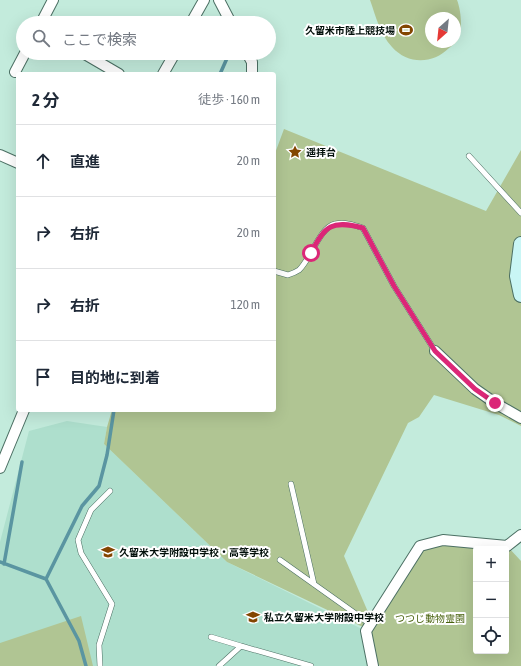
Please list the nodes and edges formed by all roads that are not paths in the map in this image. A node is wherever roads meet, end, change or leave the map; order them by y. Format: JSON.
{"nodes":[{"id":1,"x":53,"y":0,"type":"edge"},
{"id":2,"x":204,"y":0,"type":"edge"},
{"id":3,"x":219,"y":0,"type":"edge"},
{"id":4,"x":45,"y":16,"type":"edge"},
{"id":5,"x":196,"y":16,"type":"edge"},
{"id":6,"x":227,"y":16,"type":"edge"},
{"id":7,"x":21,"y":60,"type":"edge"},
{"id":8,"x":95,"y":60,"type":"edge"},
{"id":9,"x":171,"y":60,"type":"edge"},
{"id":10,"x":251,"y":60,"type":"edge"},
{"id":11,"x":15,"y":72,"type":"dead end"},
{"id":12,"x":116,"y":72,"type":"edge"},
{"id":13,"x":164,"y":72,"type":"edge"},
{"id":14,"x":252,"y":72,"type":"edge"},
{"id":15,"x":0,"y":155,"type":"edge"},
{"id":16,"x":469,"y":156,"type":"dead end"},
{"id":17,"x":16,"y":162,"type":"edge"},
{"id":18,"x":521,"y":213,"type":"edge"},
{"id":19,"x":521,"y":244,"type":"edge"},
{"id":20,"x":276,"y":272,"type":"edge"},
{"id":21,"x":521,"y":295,"type":"edge"},
{"id":22,"x":435,"y":351,"type":"joint"},
{"id":23,"x":23,"y":412,"type":"edge"},
{"id":24,"x":521,"y":418,"type":"edge"},
{"id":25,"x":1,"y":461,"type":"edge"},
{"id":26,"x":291,"y":484,"type":"dead end"},
{"id":27,"x":110,"y":491,"type":"dead end"},
{"id":28,"x":521,"y":535,"type":"edge"},
{"id":29,"x":280,"y":560,"type":"dead end"},
{"id":30,"x":314,"y":584,"type":"junction"},
{"id":31,"x":370,"y":624,"type":"junction"},
{"id":32,"x":211,"y":637,"type":"dead end"},
{"id":33,"x":242,"y":646,"type":"junction"},
{"id":34,"x":100,"y":666,"type":"edge"},
{"id":35,"x":220,"y":666,"type":"edge"},
{"id":36,"x":311,"y":666,"type":"edge"},
{"id":37,"x":373,"y":666,"type":"edge"}],
"edges":[{"from":1,"to":4,"type":"street"},
{"from":2,"to":5,"type":"street"},
{"from":3,"to":6,"type":"street"},
{"from":7,"to":11,"type":"street"},
{"from":8,"to":12,"type":"street"},
{"from":9,"to":13,"type":"street"},
{"from":10,"to":14,"type":"street"},
{"from":15,"to":17,"type":"street"},
{"from":16,"to":18,"type":"lane"},
{"from":19,"to":21,"type":"street"},
{"from":20,"to":22,"type":"lane"},
{"from":22,"to":24,"type":"street"},
{"from":23,"to":25,"type":"street"},
{"from":26,"to":30,"type":"lane"},
{"from":27,"to":34,"type":"lane"},
{"from":28,"to":31,"type":"street"},
{"from":29,"to":30,"type":"lane"},
{"from":30,"to":31,"type":"lane"},
{"from":31,"to":37,"type":"street"},
{"from":32,"to":33,"type":"lane"},
{"from":33,"to":35,"type":"lane"},
{"from":33,"to":36,"type":"lane"}]}
